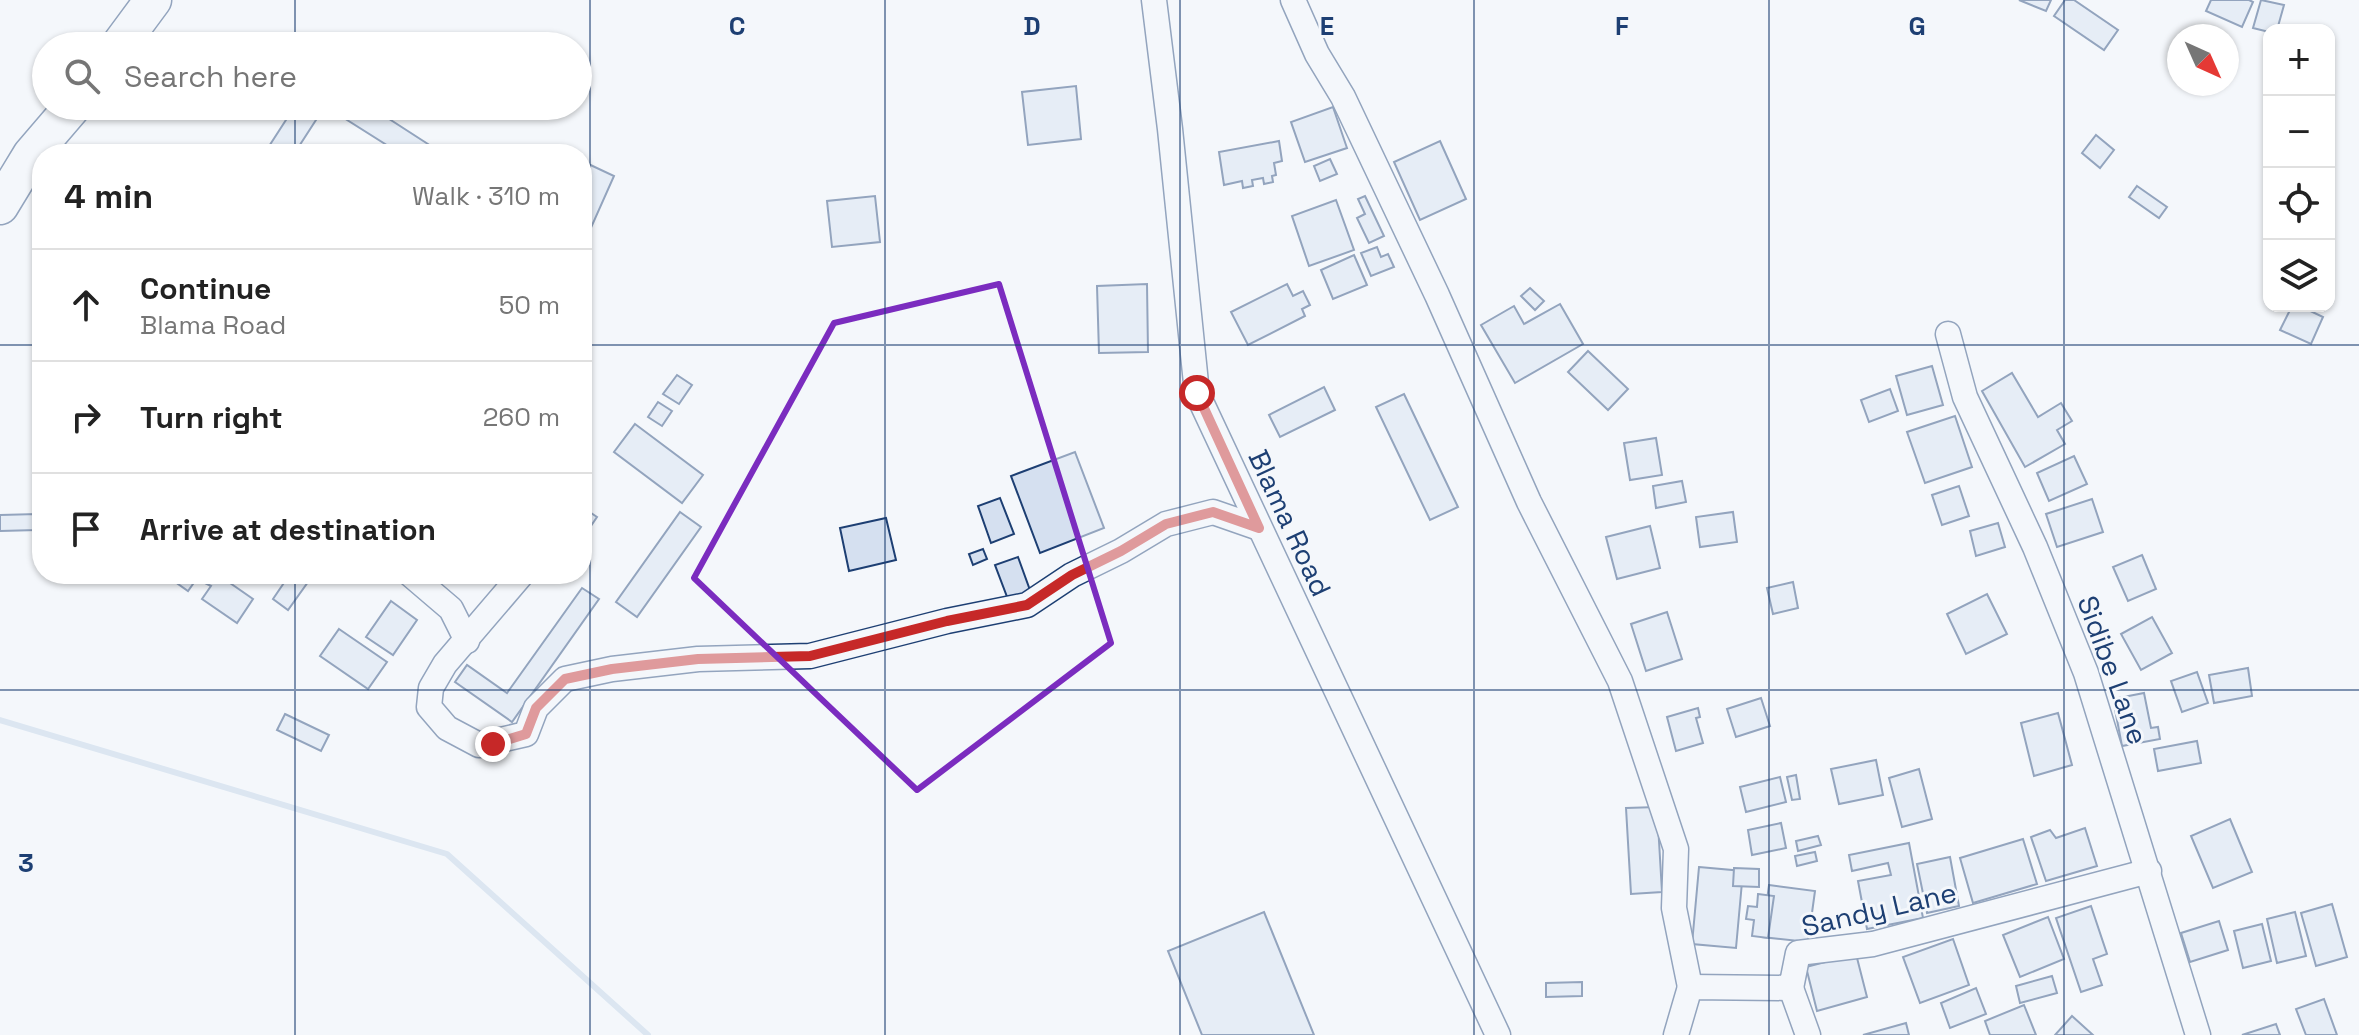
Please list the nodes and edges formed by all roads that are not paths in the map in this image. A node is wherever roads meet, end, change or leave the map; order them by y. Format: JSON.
{"nodes":[{"id":1,"x":153,"y":0,"type":"edge"},
{"id":2,"x":1154,"y":0,"type":"edge"},
{"id":3,"x":1293,"y":0,"type":"edge"},
{"id":4,"x":129,"y":32,"type":"edge"},
{"id":5,"x":63,"y":120,"type":"edge"},
{"id":6,"x":47,"y":144,"type":"edge"},
{"id":7,"x":32,"y":164,"type":"edge"},
{"id":8,"x":0,"y":206,"type":"edge"},
{"id":9,"x":1948,"y":334,"type":"dead end"},
{"id":10,"x":1259,"y":528,"type":"junction"},
{"id":11,"x":422,"y":584,"type":"edge"},
{"id":12,"x":514,"y":584,"type":"edge"},
{"id":13,"x":467,"y":641,"type":"junction"},
{"id":14,"x":2149,"y":871,"type":"junction"},
{"id":15,"x":1690,"y":987,"type":"junction"},
{"id":16,"x":1791,"y":988,"type":"junction"},
{"id":17,"x":1498,"y":1035,"type":"edge"},
{"id":18,"x":1676,"y":1035,"type":"edge"},
{"id":19,"x":1808,"y":1035,"type":"edge"},
{"id":20,"x":2198,"y":1035,"type":"edge"}],
"edges":[{"from":1,"to":4,"type":"highway"},
{"from":2,"to":10,"type":"street","name":"Blama Road"},
{"from":3,"to":15,"type":"street"},
{"from":5,"to":6,"type":"highway"},
{"from":7,"to":8,"type":"highway"},
{"from":9,"to":14,"type":"street","name":"Sidibe Lane"},
{"from":10,"to":13,"type":"street"},
{"from":10,"to":17,"type":"street","name":"Blama Road"},
{"from":11,"to":13,"type":"street"},
{"from":12,"to":13,"type":"street"},
{"from":14,"to":16,"type":"street","name":"Sandy Lane"},
{"from":14,"to":20,"type":"street","name":"Sidibe Lane"},
{"from":15,"to":16,"type":"street"},
{"from":15,"to":18,"type":"street"},
{"from":16,"to":19,"type":"street"}]}
